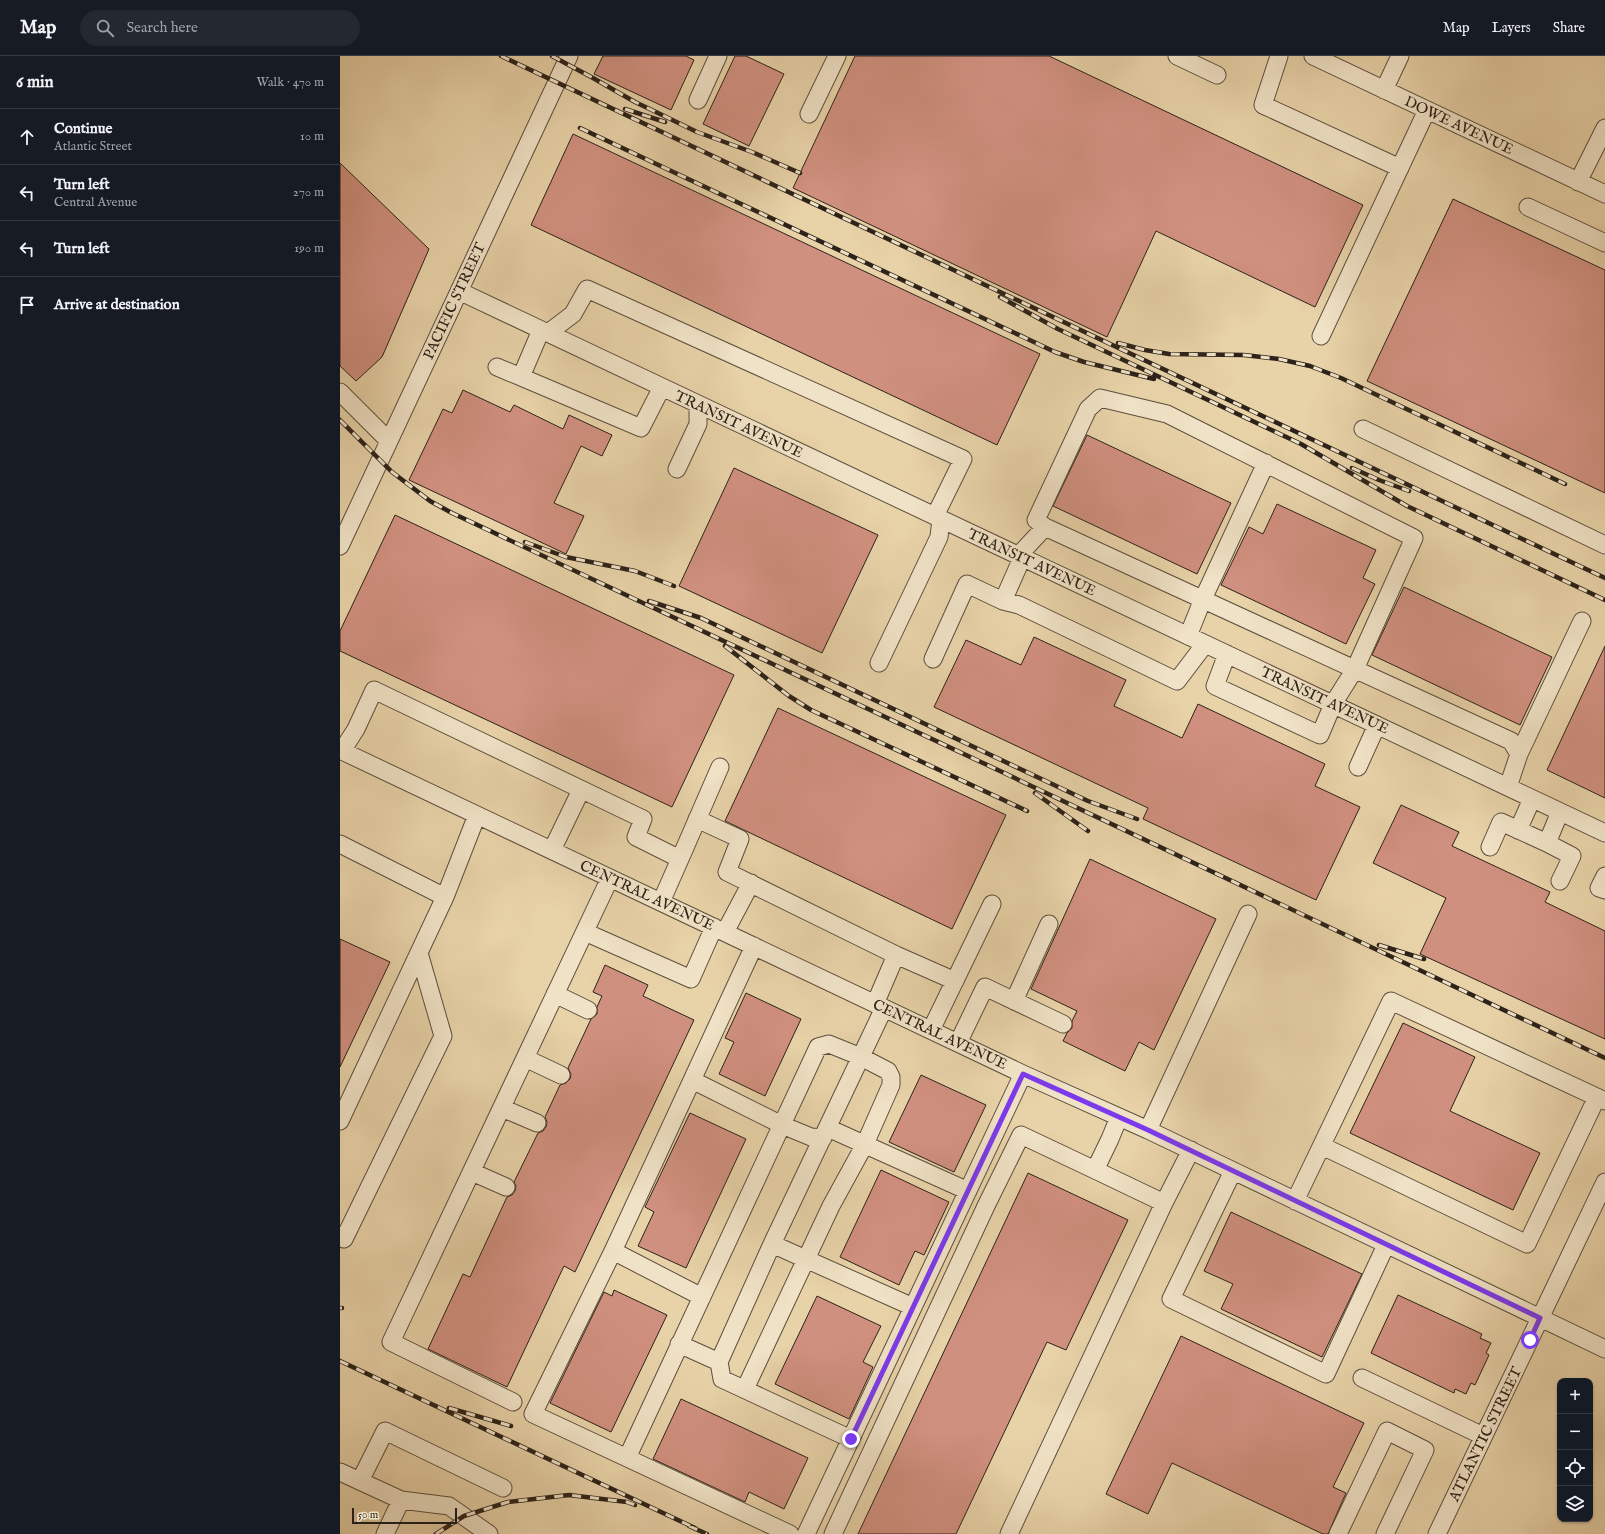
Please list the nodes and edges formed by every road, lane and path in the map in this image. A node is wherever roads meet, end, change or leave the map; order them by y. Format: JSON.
{"nodes":[{"id":1,"x":569,"y":56,"type":"edge"},
{"id":2,"x":718,"y":56,"type":"edge"},
{"id":3,"x":837,"y":56,"type":"edge"},
{"id":4,"x":1176,"y":56,"type":"edge"},
{"id":5,"x":1279,"y":56,"type":"edge"},
{"id":6,"x":1313,"y":56,"type":"edge"},
{"id":7,"x":1400,"y":56,"type":"edge"},
{"id":8,"x":1217,"y":75,"type":"dead end"},
{"id":9,"x":1384,"y":90,"type":"junction"},
{"id":10,"x":698,"y":100,"type":"dead end"},
{"id":11,"x":1427,"y":110,"type":"junction"},
{"id":12,"x":809,"y":114,"type":"dead end"},
{"id":13,"x":1605,"y":128,"type":"edge"},
{"id":14,"x":1400,"y":168,"type":"junction"},
{"id":15,"x":1578,"y":182,"type":"junction"},
{"id":16,"x":1605,"y":194,"type":"edge"},
{"id":17,"x":1528,"y":207,"type":"dead end"},
{"id":18,"x":1605,"y":243,"type":"edge"},
{"id":19,"x":459,"y":291,"type":"junction"},
{"id":20,"x":544,"y":332,"type":"junction"},
{"id":21,"x":1321,"y":336,"type":"dead end"},
{"id":22,"x":497,"y":367,"type":"dead end"},
{"id":23,"x":521,"y":377,"type":"junction"},
{"id":24,"x":662,"y":387,"type":"junction"},
{"id":25,"x":340,"y":392,"type":"edge"},
{"id":26,"x":698,"y":404,"type":"junction"},
{"id":27,"x":1363,"y":429,"type":"dead end"},
{"id":28,"x":389,"y":441,"type":"junction"},
{"id":29,"x":1266,"y":463,"type":"junction"},
{"id":30,"x":677,"y":469,"type":"dead end"},
{"id":31,"x":938,"y":518,"type":"junction"},
{"id":32,"x":1045,"y":526,"type":"junction"},
{"id":33,"x":1605,"y":544,"type":"edge"},
{"id":34,"x":340,"y":546,"type":"edge"},
{"id":35,"x":1020,"y":557,"type":"junction"},
{"id":36,"x":1203,"y":599,"type":"junction"},
{"id":37,"x":1003,"y":601,"type":"junction"},
{"id":38,"x":1582,"y":621,"type":"dead end"},
{"id":39,"x":1188,"y":636,"type":"junction"},
{"id":40,"x":1205,"y":644,"type":"junction"},
{"id":41,"x":1227,"y":654,"type":"junction"},
{"id":42,"x":933,"y":659,"type":"dead end"},
{"id":43,"x":879,"y":663,"type":"dead end"},
{"id":44,"x":1355,"y":669,"type":"junction"},
{"id":45,"x":1333,"y":704,"type":"junction"},
{"id":46,"x":1377,"y":725,"type":"junction"},
{"id":47,"x":341,"y":750,"type":"edge"},
{"id":48,"x":1519,"y":754,"type":"junction"},
{"id":49,"x":1358,"y":766,"type":"dead end"},
{"id":50,"x":720,"y":767,"type":"dead end"},
{"id":51,"x":1508,"y":787,"type":"junction"},
{"id":52,"x":581,"y":790,"type":"junction"},
{"id":53,"x":1532,"y":799,"type":"junction"},
{"id":54,"x":1560,"y":812,"type":"junction"},
{"id":55,"x":477,"y":815,"type":"junction"},
{"id":56,"x":697,"y":819,"type":"junction"},
{"id":57,"x":1518,"y":830,"type":"junction"},
{"id":58,"x":1605,"y":833,"type":"edge"},
{"id":59,"x":1547,"y":843,"type":"junction"},
{"id":60,"x":340,"y":844,"type":"edge"},
{"id":61,"x":1490,"y":847,"type":"dead end"},
{"id":62,"x":552,"y":850,"type":"junction"},
{"id":63,"x":680,"y":859,"type":"junction"},
{"id":64,"x":1605,"y":876,"type":"edge"},
{"id":65,"x":610,"y":878,"type":"junction"},
{"id":66,"x":1560,"y":881,"type":"dead end"},
{"id":67,"x":751,"y":883,"type":"junction"},
{"id":68,"x":1605,"y":890,"type":"edge"},
{"id":69,"x":445,"y":897,"type":"junction"},
{"id":70,"x":661,"y":902,"type":"junction"},
{"id":71,"x":992,"y":904,"type":"dead end"},
{"id":72,"x":1248,"y":914,"type":"dead end"},
{"id":73,"x":1049,"y":924,"type":"dead end"},
{"id":74,"x":719,"y":930,"type":"junction"},
{"id":75,"x":585,"y":932,"type":"junction"},
{"id":76,"x":754,"y":946,"type":"junction"},
{"id":77,"x":419,"y":953,"type":"junction"},
{"id":78,"x":896,"y":955,"type":"junction"},
{"id":79,"x":955,"y":981,"type":"junction"},
{"id":80,"x":555,"y":994,"type":"junction"},
{"id":81,"x":1014,"y":1000,"type":"junction"},
{"id":82,"x":880,"y":1006,"type":"junction"},
{"id":83,"x":588,"y":1010,"type":"dead end"},
{"id":84,"x":1063,"y":1024,"type":"dead end"},
{"id":85,"x":931,"y":1030,"type":"junction"},
{"id":86,"x":958,"y":1043,"type":"junction"},
{"id":87,"x":862,"y":1057,"type":"junction"},
{"id":88,"x":525,"y":1058,"type":"junction"},
{"id":89,"x":1023,"y":1074,"type":"junction"},
{"id":90,"x":561,"y":1075,"type":"dead end"},
{"id":91,"x":692,"y":1080,"type":"junction"},
{"id":92,"x":1601,"y":1099,"type":"edge"},
{"id":93,"x":502,"y":1108,"type":"junction"},
{"id":94,"x":1119,"y":1117,"type":"junction"},
{"id":95,"x":340,"y":1121,"type":"edge"},
{"id":96,"x":537,"y":1123,"type":"dead end"},
{"id":97,"x":782,"y":1125,"type":"junction"},
{"id":98,"x":1148,"y":1130,"type":"junction"},
{"id":99,"x":825,"y":1133,"type":"junction"},
{"id":100,"x":865,"y":1144,"type":"junction"},
{"id":101,"x":1322,"y":1146,"type":"junction"},
{"id":102,"x":1191,"y":1150,"type":"junction"},
{"id":103,"x":1094,"y":1170,"type":"junction"},
{"id":104,"x":1233,"y":1171,"type":"junction"},
{"id":105,"x":472,"y":1172,"type":"junction"},
{"id":106,"x":1605,"y":1182,"type":"edge"},
{"id":107,"x":506,"y":1188,"type":"dead end"},
{"id":108,"x":968,"y":1191,"type":"junction"},
{"id":109,"x":1295,"y":1201,"type":"junction"},
{"id":110,"x":1164,"y":1203,"type":"junction"},
{"id":111,"x":340,"y":1236,"type":"edge"},
{"id":112,"x":772,"y":1244,"type":"junction"},
{"id":113,"x":1386,"y":1245,"type":"junction"},
{"id":114,"x":612,"y":1251,"type":"junction"},
{"id":115,"x":806,"y":1259,"type":"junction"},
{"id":116,"x":702,"y":1297,"type":"junction"},
{"id":117,"x":913,"y":1307,"type":"junction"},
{"id":118,"x":1540,"y":1318,"type":"junction"},
{"id":119,"x":679,"y":1344,"type":"junction"},
{"id":120,"x":1605,"y":1349,"type":"edge"},
{"id":121,"x":718,"y":1362,"type":"junction"},
{"id":122,"x":1362,"y":1378,"type":"dead end"},
{"id":123,"x":745,"y":1389,"type":"junction"},
{"id":124,"x":514,"y":1402,"type":"dead end"},
{"id":125,"x":1483,"y":1436,"type":"junction"},
{"id":126,"x":851,"y":1439,"type":"junction"},
{"id":127,"x":627,"y":1458,"type":"junction"},
{"id":128,"x":340,"y":1472,"type":"edge"},
{"id":129,"x":360,"y":1481,"type":"junction"},
{"id":130,"x":502,"y":1488,"type":"dead end"},
{"id":131,"x":401,"y":1500,"type":"junction"},
{"id":132,"x":385,"y":1534,"type":"edge"},
{"id":133,"x":490,"y":1534,"type":"edge"},
{"id":134,"x":790,"y":1534,"type":"edge"},
{"id":135,"x":806,"y":1534,"type":"edge"},
{"id":136,"x":833,"y":1534,"type":"edge"},
{"id":137,"x":1009,"y":1534,"type":"edge"},
{"id":138,"x":1338,"y":1534,"type":"edge"},
{"id":139,"x":1385,"y":1534,"type":"edge"},
{"id":140,"x":1437,"y":1534,"type":"edge"}],
"edges":[{"from":1,"to":19,"type":"street","name":"PACIFIC STREET"},
{"from":2,"to":10,"type":"street"},
{"from":3,"to":12,"type":"street"},
{"from":4,"to":8,"type":"street"},
{"from":5,"to":14,"type":"street"},
{"from":6,"to":9,"type":"street","name":"DOWE AVENUE"},
{"from":7,"to":9,"type":"street"},
{"from":9,"to":11,"type":"street","name":"DOWE AVENUE"},
{"from":11,"to":14,"type":"street"},
{"from":11,"to":15,"type":"street","name":"DOWE AVENUE"},
{"from":13,"to":15,"type":"street"},
{"from":14,"to":21,"type":"street"},
{"from":15,"to":16,"type":"street","name":"DOWE AVENUE"},
{"from":17,"to":18,"type":"street"},
{"from":19,"to":20,"type":"street","name":"TRANSIT AVENUE"},
{"from":19,"to":28,"type":"street","name":"PACIFIC STREET"},
{"from":20,"to":23,"type":"street"},
{"from":20,"to":24,"type":"street","name":"TRANSIT AVENUE"},
{"from":20,"to":31,"type":"street"},
{"from":22,"to":23,"type":"street"},
{"from":23,"to":24,"type":"street"},
{"from":24,"to":26,"type":"street","name":"TRANSIT AVENUE"},
{"from":25,"to":28,"type":"street"},
{"from":26,"to":30,"type":"street"},
{"from":26,"to":31,"type":"street","name":"TRANSIT AVENUE"},
{"from":27,"to":33,"type":"street"},
{"from":28,"to":34,"type":"street","name":"PACIFIC STREET"},
{"from":29,"to":32,"type":"street"},
{"from":29,"to":36,"type":"street"},
{"from":29,"to":44,"type":"street"},
{"from":31,"to":35,"type":"street","name":"TRANSIT AVENUE"},
{"from":31,"to":43,"type":"street"},
{"from":32,"to":35,"type":"street"},
{"from":32,"to":36,"type":"street"},
{"from":35,"to":37,"type":"street"},
{"from":35,"to":39,"type":"street","name":"TRANSIT AVENUE"},
{"from":36,"to":39,"type":"street"},
{"from":36,"to":44,"type":"street"},
{"from":37,"to":40,"type":"street"},
{"from":37,"to":42,"type":"street"},
{"from":38,"to":48,"type":"street"},
{"from":39,"to":40,"type":"street","name":"TRANSIT AVENUE"},
{"from":40,"to":41,"type":"street","name":"TRANSIT AVENUE"},
{"from":41,"to":45,"type":"street","name":"TRANSIT AVENUE"},
{"from":41,"to":45,"type":"street"},
{"from":44,"to":45,"type":"street"},
{"from":44,"to":48,"type":"street"},
{"from":45,"to":46,"type":"street","name":"TRANSIT AVENUE"},
{"from":46,"to":49,"type":"street"},
{"from":46,"to":51,"type":"street","name":"TRANSIT AVENUE"},
{"from":47,"to":52,"type":"street"},
{"from":47,"to":55,"type":"street","name":"CENTRAL AVENUE"},
{"from":48,"to":51,"type":"street"},
{"from":50,"to":56,"type":"street"},
{"from":51,"to":53,"type":"street","name":"TRANSIT AVENUE"},
{"from":52,"to":62,"type":"street"},
{"from":52,"to":63,"type":"street"},
{"from":53,"to":54,"type":"street","name":"TRANSIT AVENUE"},
{"from":53,"to":57,"type":"street"},
{"from":54,"to":58,"type":"street","name":"TRANSIT AVENUE"},
{"from":54,"to":59,"type":"street"},
{"from":55,"to":62,"type":"street","name":"CENTRAL AVENUE"},
{"from":55,"to":69,"type":"street"},
{"from":56,"to":63,"type":"street"},
{"from":56,"to":67,"type":"street"},
{"from":57,"to":59,"type":"street"},
{"from":57,"to":61,"type":"street"},
{"from":59,"to":66,"type":"street"},
{"from":60,"to":69,"type":"street"},
{"from":62,"to":65,"type":"street","name":"CENTRAL AVENUE"},
{"from":63,"to":70,"type":"street"},
{"from":64,"to":68,"type":"street"},
{"from":65,"to":70,"type":"street","name":"CENTRAL AVENUE"},
{"from":65,"to":75,"type":"street"},
{"from":67,"to":74,"type":"street"},
{"from":67,"to":78,"type":"street"},
{"from":69,"to":77,"type":"street"},
{"from":70,"to":74,"type":"street","name":"CENTRAL AVENUE"},
{"from":71,"to":79,"type":"street"},
{"from":72,"to":98,"type":"street"},
{"from":73,"to":81,"type":"street"},
{"from":74,"to":75,"type":"street"},
{"from":74,"to":76,"type":"street","name":"CENTRAL AVENUE"},
{"from":75,"to":80,"type":"street"},
{"from":76,"to":82,"type":"street","name":"CENTRAL AVENUE"},
{"from":76,"to":91,"type":"street"},
{"from":77,"to":95,"type":"street"},
{"from":77,"to":111,"type":"street"},
{"from":78,"to":79,"type":"street"},
{"from":78,"to":82,"type":"street"},
{"from":79,"to":85,"type":"street"},
{"from":80,"to":83,"type":"street"},
{"from":80,"to":88,"type":"street"},
{"from":81,"to":84,"type":"street"},
{"from":81,"to":86,"type":"street"},
{"from":82,"to":85,"type":"street","name":"CENTRAL AVENUE"},
{"from":82,"to":87,"type":"street"},
{"from":85,"to":86,"type":"street","name":"CENTRAL AVENUE"},
{"from":86,"to":89,"type":"street","name":"CENTRAL AVENUE"},
{"from":87,"to":97,"type":"street"},
{"from":87,"to":99,"type":"street"},
{"from":87,"to":100,"type":"street"},
{"from":88,"to":90,"type":"street"},
{"from":88,"to":93,"type":"street"},
{"from":89,"to":94,"type":"street","name":"CENTRAL AVENUE"},
{"from":89,"to":108,"type":"street"},
{"from":91,"to":97,"type":"street"},
{"from":91,"to":114,"type":"street"},
{"from":92,"to":101,"type":"street"},
{"from":92,"to":101,"type":"street"},
{"from":93,"to":96,"type":"street"},
{"from":93,"to":105,"type":"street"},
{"from":94,"to":98,"type":"street","name":"CENTRAL AVENUE"},
{"from":94,"to":103,"type":"street"},
{"from":97,"to":99,"type":"street"},
{"from":97,"to":116,"type":"street"},
{"from":98,"to":102,"type":"street","name":"CENTRAL AVENUE"},
{"from":99,"to":100,"type":"street"},
{"from":99,"to":112,"type":"street"},
{"from":100,"to":108,"type":"street"},
{"from":100,"to":115,"type":"street"},
{"from":101,"to":109,"type":"street"},
{"from":102,"to":104,"type":"street","name":"CENTRAL AVENUE"},
{"from":102,"to":110,"type":"street"},
{"from":103,"to":110,"type":"street"},
{"from":103,"to":136,"type":"street"},
{"from":104,"to":109,"type":"street","name":"CENTRAL AVENUE"},
{"from":104,"to":113,"type":"street"},
{"from":105,"to":107,"type":"street"},
{"from":105,"to":124,"type":"street"},
{"from":106,"to":118,"type":"street","name":"ATLANTIC STREET"},
{"from":108,"to":117,"type":"street"},
{"from":109,"to":113,"type":"street","name":"CENTRAL AVENUE"},
{"from":110,"to":137,"type":"street"},
{"from":112,"to":115,"type":"street"},
{"from":112,"to":121,"type":"street"},
{"from":113,"to":118,"type":"street","name":"CENTRAL AVENUE"},
{"from":114,"to":116,"type":"street"},
{"from":114,"to":127,"type":"street"},
{"from":115,"to":117,"type":"street"},
{"from":115,"to":123,"type":"street"},
{"from":116,"to":119,"type":"street"},
{"from":117,"to":126,"type":"street"},
{"from":118,"to":120,"type":"street","name":"CENTRAL AVENUE"},
{"from":118,"to":125,"type":"street","name":"ATLANTIC STREET"},
{"from":119,"to":121,"type":"street"},
{"from":119,"to":127,"type":"street"},
{"from":121,"to":123,"type":"street"},
{"from":122,"to":125,"type":"street"},
{"from":123,"to":126,"type":"street"},
{"from":125,"to":140,"type":"street","name":"ATLANTIC STREET"},
{"from":126,"to":135,"type":"street"},
{"from":127,"to":134,"type":"street"},
{"from":128,"to":129,"type":"street"},
{"from":129,"to":130,"type":"street"},
{"from":129,"to":131,"type":"street"},
{"from":131,"to":132,"type":"street"},
{"from":131,"to":133,"type":"street"},
{"from":138,"to":139,"type":"street"}]}
